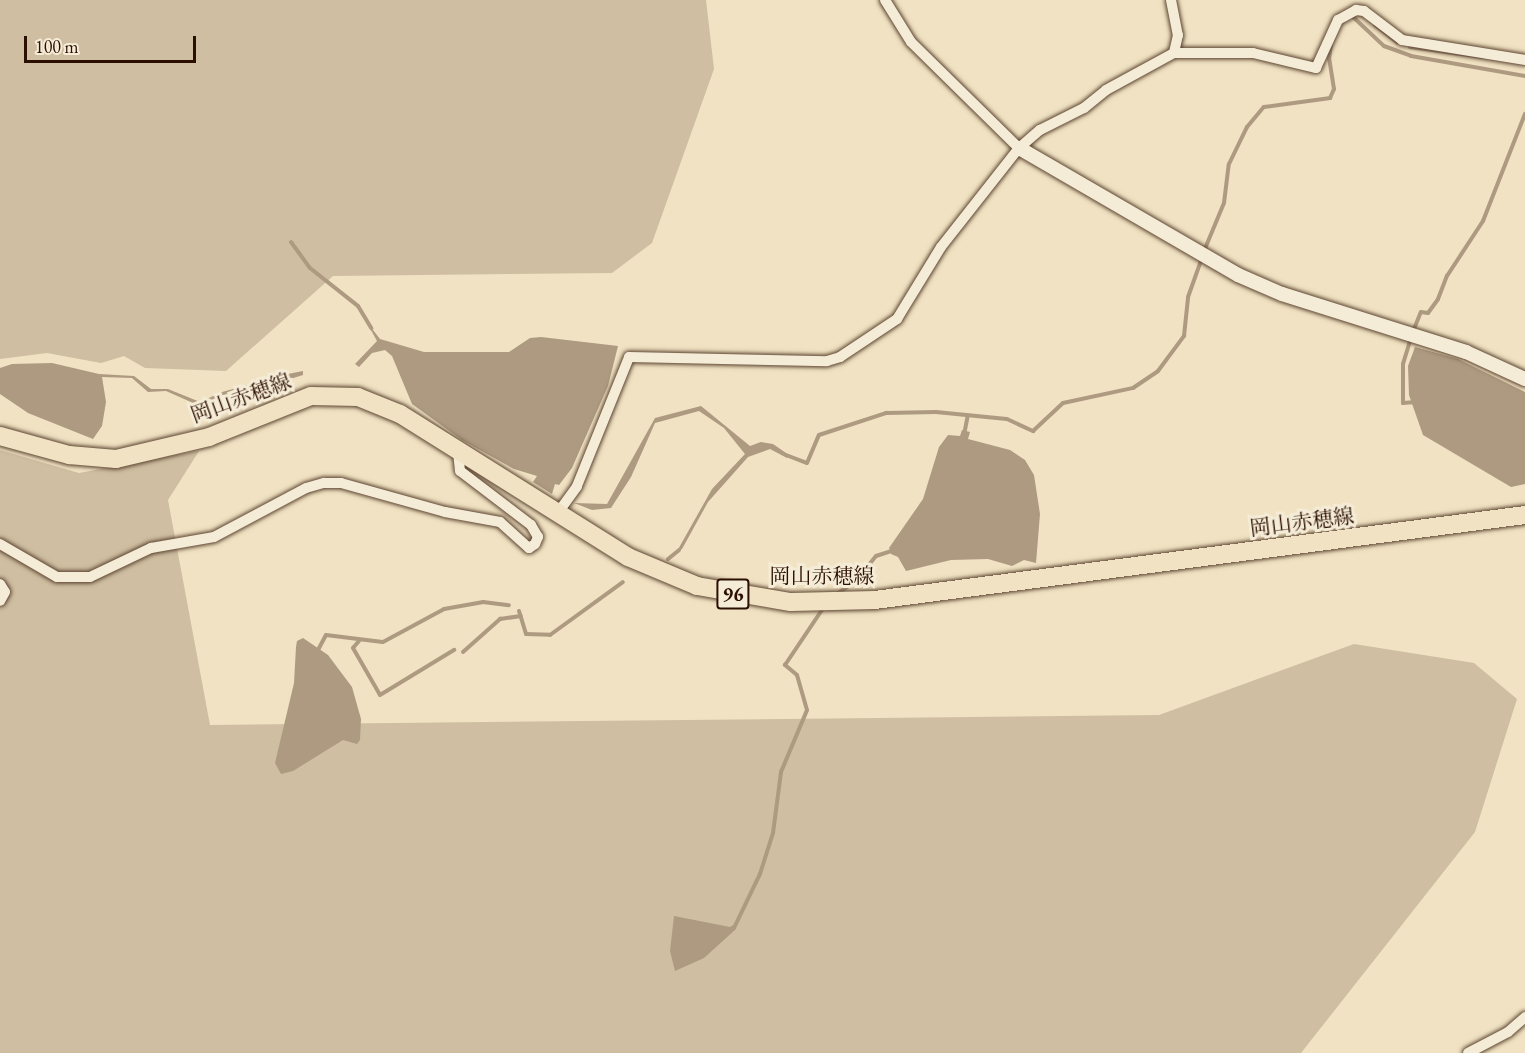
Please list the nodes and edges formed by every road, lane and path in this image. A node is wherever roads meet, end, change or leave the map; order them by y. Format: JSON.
{"nodes":[{"id":1,"x":885,"y":0,"type":"edge"},
{"id":2,"x":1171,"y":0,"type":"edge"},
{"id":3,"x":1174,"y":53,"type":"junction"},
{"id":4,"x":1525,"y":60,"type":"edge"},
{"id":5,"x":1018,"y":148,"type":"junction"},
{"id":6,"x":1525,"y":379,"type":"edge"},
{"id":7,"x":0,"y":436,"type":"edge"},
{"id":8,"x":458,"y":453,"type":"junction"},
{"id":9,"x":557,"y":514,"type":"junction"},
{"id":10,"x":1525,"y":516,"type":"edge"},
{"id":11,"x":0,"y":544,"type":"edge"},
{"id":12,"x":0,"y":584,"type":"edge"},
{"id":13,"x":0,"y":601,"type":"edge"},
{"id":14,"x":1525,"y":1017,"type":"edge"},
{"id":15,"x":1468,"y":1053,"type":"edge"}],
"edges":[{"from":1,"to":5,"type":"street"},
{"from":2,"to":3,"type":"street"},
{"from":3,"to":4,"type":"street"},
{"from":3,"to":5,"type":"street"},
{"from":5,"to":6,"type":"street"},
{"from":5,"to":9,"type":"street"},
{"from":7,"to":8,"type":"main road","name":"岡山赤穂線","number":"96"},
{"from":8,"to":9,"type":"main road","name":"岡山赤穂線","number":"96"},
{"from":8,"to":11,"type":"street"},
{"from":9,"to":10,"type":"main road","name":"岡山赤穂線","number":"96"},
{"from":12,"to":13,"type":"street"},
{"from":14,"to":15,"type":"street"}]}
